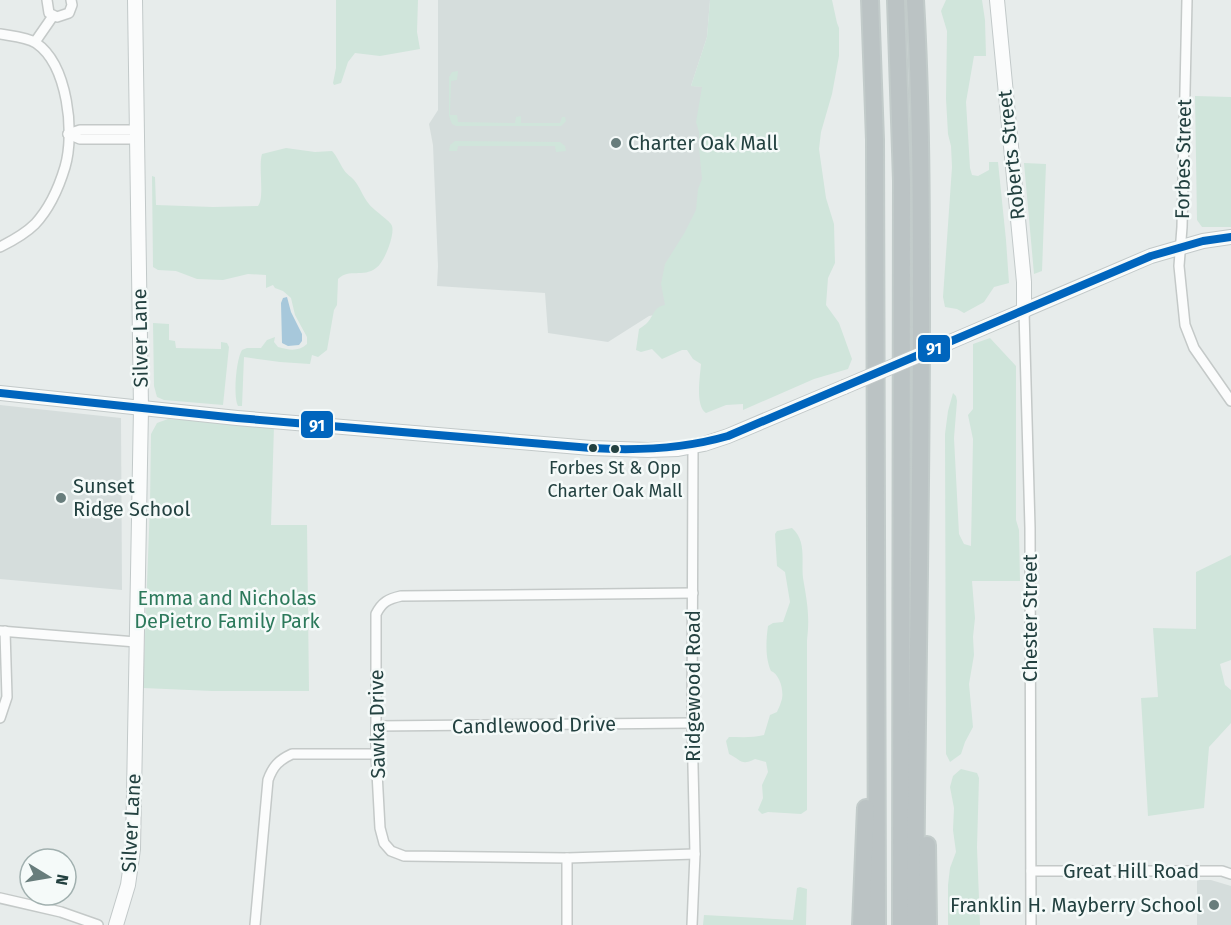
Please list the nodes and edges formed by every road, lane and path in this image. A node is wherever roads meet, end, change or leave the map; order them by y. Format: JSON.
{"nodes":[{"id":1,"x":46,"y":0,"type":"edge"},
{"id":2,"x":71,"y":0,"type":"edge"},
{"id":3,"x":135,"y":0,"type":"edge"},
{"id":4,"x":870,"y":0,"type":"edge"},
{"id":5,"x":887,"y":0,"type":"edge"},
{"id":6,"x":896,"y":0,"type":"edge"},
{"id":7,"x":915,"y":0,"type":"edge"},
{"id":8,"x":997,"y":0,"type":"edge"},
{"id":9,"x":1187,"y":0,"type":"edge"},
{"id":10,"x":53,"y":16,"type":"junction"},
{"id":11,"x":0,"y":34,"type":"edge"},
{"id":12,"x":35,"y":42,"type":"junction"},
{"id":13,"x":68,"y":135,"type":"junction"},
{"id":14,"x":137,"y":135,"type":"junction"},
{"id":15,"x":1231,"y":237,"type":"edge"},
{"id":16,"x":0,"y":247,"type":"edge"},
{"id":17,"x":1180,"y":247,"type":"junction"},
{"id":18,"x":1024,"y":311,"type":"junction"},
{"id":19,"x":0,"y":393,"type":"edge"},
{"id":20,"x":1231,"y":401,"type":"edge"},
{"id":21,"x":141,"y":408,"type":"junction"},
{"id":22,"x":693,"y":446,"type":"junction"},
{"id":23,"x":693,"y":593,"type":"junction"},
{"id":24,"x":2,"y":631,"type":"edge"},
{"id":25,"x":136,"y":642,"type":"junction"},
{"id":26,"x":0,"y":718,"type":"edge"},
{"id":27,"x":692,"y":723,"type":"junction"},
{"id":28,"x":376,"y":726,"type":"junction"},
{"id":29,"x":877,"y":739,"type":"junction"},
{"id":30,"x":376,"y":754,"type":"junction"},
{"id":31,"x":916,"y":772,"type":"junction"},
{"id":32,"x":916,"y":794,"type":"junction"},
{"id":33,"x":695,"y":854,"type":"junction"},
{"id":34,"x":567,"y":858,"type":"junction"},
{"id":35,"x":1031,"y":871,"type":"junction"},
{"id":36,"x":1231,"y":874,"type":"edge"},
{"id":37,"x":0,"y":898,"type":"edge"},
{"id":38,"x":98,"y":925,"type":"edge"},
{"id":39,"x":116,"y":925,"type":"edge"},
{"id":40,"x":255,"y":925,"type":"edge"},
{"id":41,"x":567,"y":925,"type":"edge"},
{"id":42,"x":692,"y":925,"type":"edge"},
{"id":43,"x":861,"y":925,"type":"edge"},
{"id":44,"x":877,"y":925,"type":"edge"},
{"id":45,"x":892,"y":925,"type":"edge"},
{"id":46,"x":901,"y":925,"type":"edge"},
{"id":47,"x":906,"y":925,"type":"edge"},
{"id":48,"x":915,"y":925,"type":"edge"},
{"id":49,"x":928,"y":925,"type":"edge"},
{"id":50,"x":1031,"y":925,"type":"edge"}],
"edges":[{"from":1,"to":10,"type":"street"},
{"from":2,"to":10,"type":"street"},
{"from":3,"to":14,"type":"main road","name":"Silver Lane"},
{"from":4,"to":29,"type":"highway"},
{"from":5,"to":45,"type":"highway"},
{"from":6,"to":46,"type":"highway"},
{"from":7,"to":31,"type":"highway"},
{"from":8,"to":18,"type":"main road","name":"Roberts Street"},
{"from":9,"to":17,"type":"street","name":"Forbes Street"},
{"from":10,"to":12,"type":"street"},
{"from":11,"to":12,"type":"street"},
{"from":12,"to":13,"type":"street"},
{"from":13,"to":14,"type":"street"},
{"from":13,"to":16,"type":"street"},
{"from":14,"to":21,"type":"main road","name":"Silver Lane"},
{"from":15,"to":17,"type":"main road"},
{"from":17,"to":18,"type":"main road","name":"Forbes Street"},
{"from":17,"to":20,"type":"street"},
{"from":18,"to":22,"type":"main road","name":"Forbes Street","bridge":true},
{"from":18,"to":35,"type":"street","name":"Chester Street"},
{"from":19,"to":21,"type":"main road","name":"Forbes Street"},
{"from":21,"to":22,"type":"main road","name":"Forbes Street"},
{"from":21,"to":25,"type":"main road","name":"Silver Lane"},
{"from":22,"to":23,"type":"street","name":"Ridgewood Road"},
{"from":23,"to":27,"type":"street","name":"Ridgewood Road"},
{"from":23,"to":28,"type":"street","name":"Sawka Drive"},
{"from":24,"to":25,"type":"street"},
{"from":24,"to":26,"type":"street"},
{"from":25,"to":39,"type":"main road","name":"Silver Lane"},
{"from":27,"to":28,"type":"street","name":"Candlewood Drive"},
{"from":27,"to":33,"type":"street","name":"Ridgewood Road"},
{"from":28,"to":30,"type":"street","name":"Sawka Drive"},
{"from":29,"to":43,"type":"highway"},
{"from":29,"to":44,"type":"highway"},
{"from":30,"to":34,"type":"street","name":"Sawka Drive"},
{"from":30,"to":40,"type":"street"},
{"from":31,"to":32,"type":"highway"},
{"from":31,"to":49,"type":"highway"},
{"from":32,"to":47,"type":"highway"},
{"from":32,"to":48,"type":"highway"},
{"from":33,"to":34,"type":"street","name":"Sawka Drive"},
{"from":33,"to":42,"type":"street","name":"Ridgewood Road"},
{"from":34,"to":41,"type":"street"},
{"from":35,"to":36,"type":"street","name":"Great Hill Road"},
{"from":35,"to":50,"type":"street","name":"Chester Street"},
{"from":37,"to":38,"type":"street"}]}
